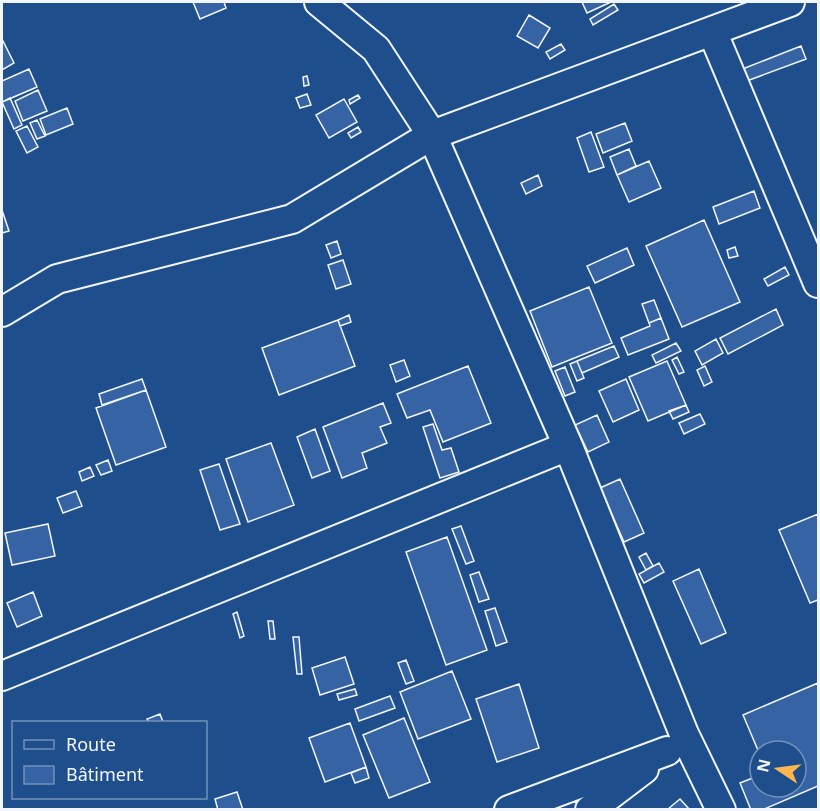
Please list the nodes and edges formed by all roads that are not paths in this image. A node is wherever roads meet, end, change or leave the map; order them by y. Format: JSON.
{"nodes":[{"id":1,"x":319,"y":2,"type":"edge"},
{"id":2,"x":790,"y":2,"type":"edge"},
{"id":3,"x":712,"y":31,"type":"junction"},
{"id":4,"x":432,"y":135,"type":"junction"},
{"id":5,"x":819,"y":283,"type":"edge"},
{"id":6,"x":2,"y":312,"type":"edge"},
{"id":7,"x":568,"y":446,"type":"junction"},
{"id":8,"x":2,"y":676,"type":"edge"},
{"id":9,"x":676,"y":742,"type":"junction"},
{"id":10,"x":509,"y":810,"type":"edge"},
{"id":11,"x":590,"y":810,"type":"edge"},
{"id":12,"x":721,"y":810,"type":"edge"}],
"edges":[{"from":1,"to":4,"type":"street"},
{"from":2,"to":3,"type":"street"},
{"from":3,"to":4,"type":"street"},
{"from":3,"to":5,"type":"street"},
{"from":4,"to":6,"type":"street"},
{"from":4,"to":7,"type":"street"},
{"from":7,"to":8,"type":"street"},
{"from":7,"to":9,"type":"street"},
{"from":9,"to":10,"type":"street"},
{"from":9,"to":11,"type":"street"},
{"from":9,"to":12,"type":"street"}]}
